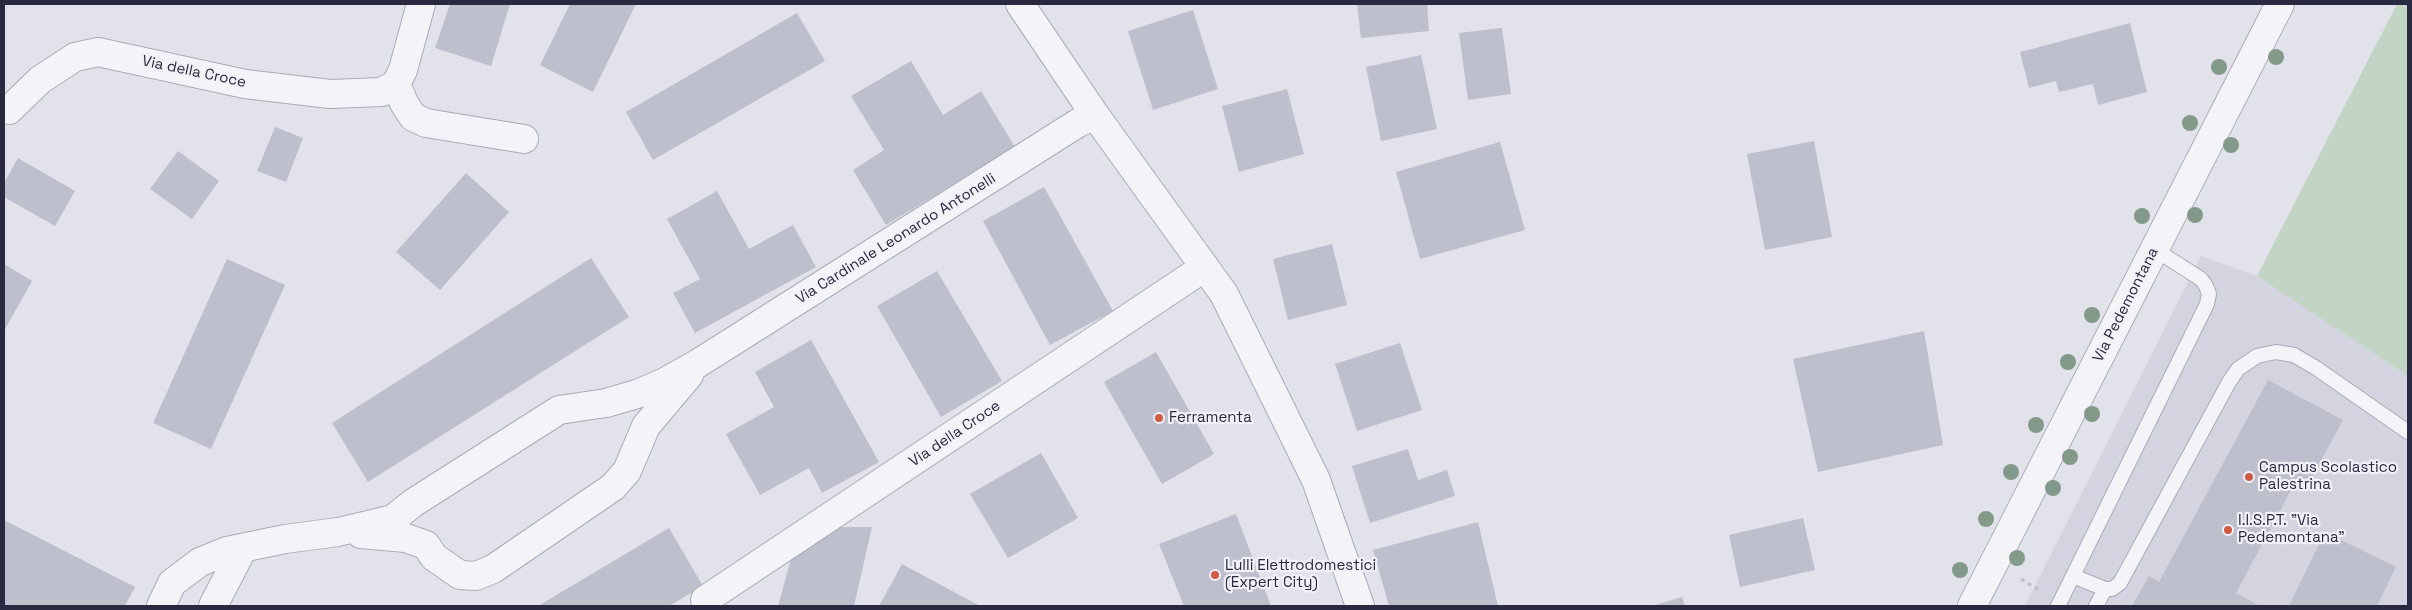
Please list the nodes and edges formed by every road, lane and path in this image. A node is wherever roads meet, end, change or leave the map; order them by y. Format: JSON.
{"nodes":[{"id":1,"x":421,"y":4,"type":"edge"},
{"id":2,"x":1020,"y":4,"type":"edge"},
{"id":3,"x":2280,"y":4,"type":"edge"},
{"id":4,"x":396,"y":84,"type":"junction"},
{"id":5,"x":9,"y":110,"type":"dead end"},
{"id":6,"x":1095,"y":116,"type":"junction"},
{"id":7,"x":524,"y":139,"type":"dead end"},
{"id":8,"x":2154,"y":249,"type":"junction"},
{"id":9,"x":1205,"y":267,"type":"junction"},
{"id":10,"x":697,"y":364,"type":"junction"},
{"id":11,"x":2408,"y":432,"type":"edge"},
{"id":12,"x":338,"y":532,"type":"junction"},
{"id":13,"x":243,"y":548,"type":"junction"},
{"id":14,"x":2073,"y":576,"type":"junction"},
{"id":15,"x":2105,"y":590,"type":"junction"},
{"id":16,"x":705,"y":600,"type":"dead end"},
{"id":17,"x":160,"y":606,"type":"edge"},
{"id":18,"x":213,"y":606,"type":"edge"},
{"id":19,"x":1360,"y":606,"type":"edge"},
{"id":20,"x":1972,"y":606,"type":"edge"},
{"id":21,"x":2058,"y":606,"type":"edge"},
{"id":22,"x":2096,"y":606,"type":"edge"}],
"edges":[{"from":1,"to":4,"type":"street"},
{"from":2,"to":6,"type":"street"},
{"from":3,"to":8,"type":"street","name":"Via Pedemontana"},
{"from":4,"to":5,"type":"street","name":"Via della Croce"},
{"from":4,"to":7,"type":"street"},
{"from":6,"to":9,"type":"street"},
{"from":6,"to":10,"type":"street","name":"Via Cardinale Leonardo Antonelli"},
{"from":8,"to":14,"type":"lane"},
{"from":8,"to":20,"type":"street","name":"Via Pedemontana"},
{"from":9,"to":16,"type":"street","name":"Via della Croce"},
{"from":9,"to":19,"type":"street"},
{"from":10,"to":12,"type":"street","name":"Via Cardinale Leonardo Antonelli"},
{"from":10,"to":12,"type":"street","name":"Via Cardinale Leonardo Antonelli"},
{"from":11,"to":15,"type":"lane"},
{"from":12,"to":13,"type":"street","name":"Via Cardinale Leonardo Antonelli"},
{"from":13,"to":17,"type":"street","name":"Via Cardinale Leonardo Antonelli"},
{"from":13,"to":18,"type":"street"},
{"from":14,"to":15,"type":"lane"},
{"from":14,"to":21,"type":"lane"},
{"from":15,"to":22,"type":"lane"}]}
